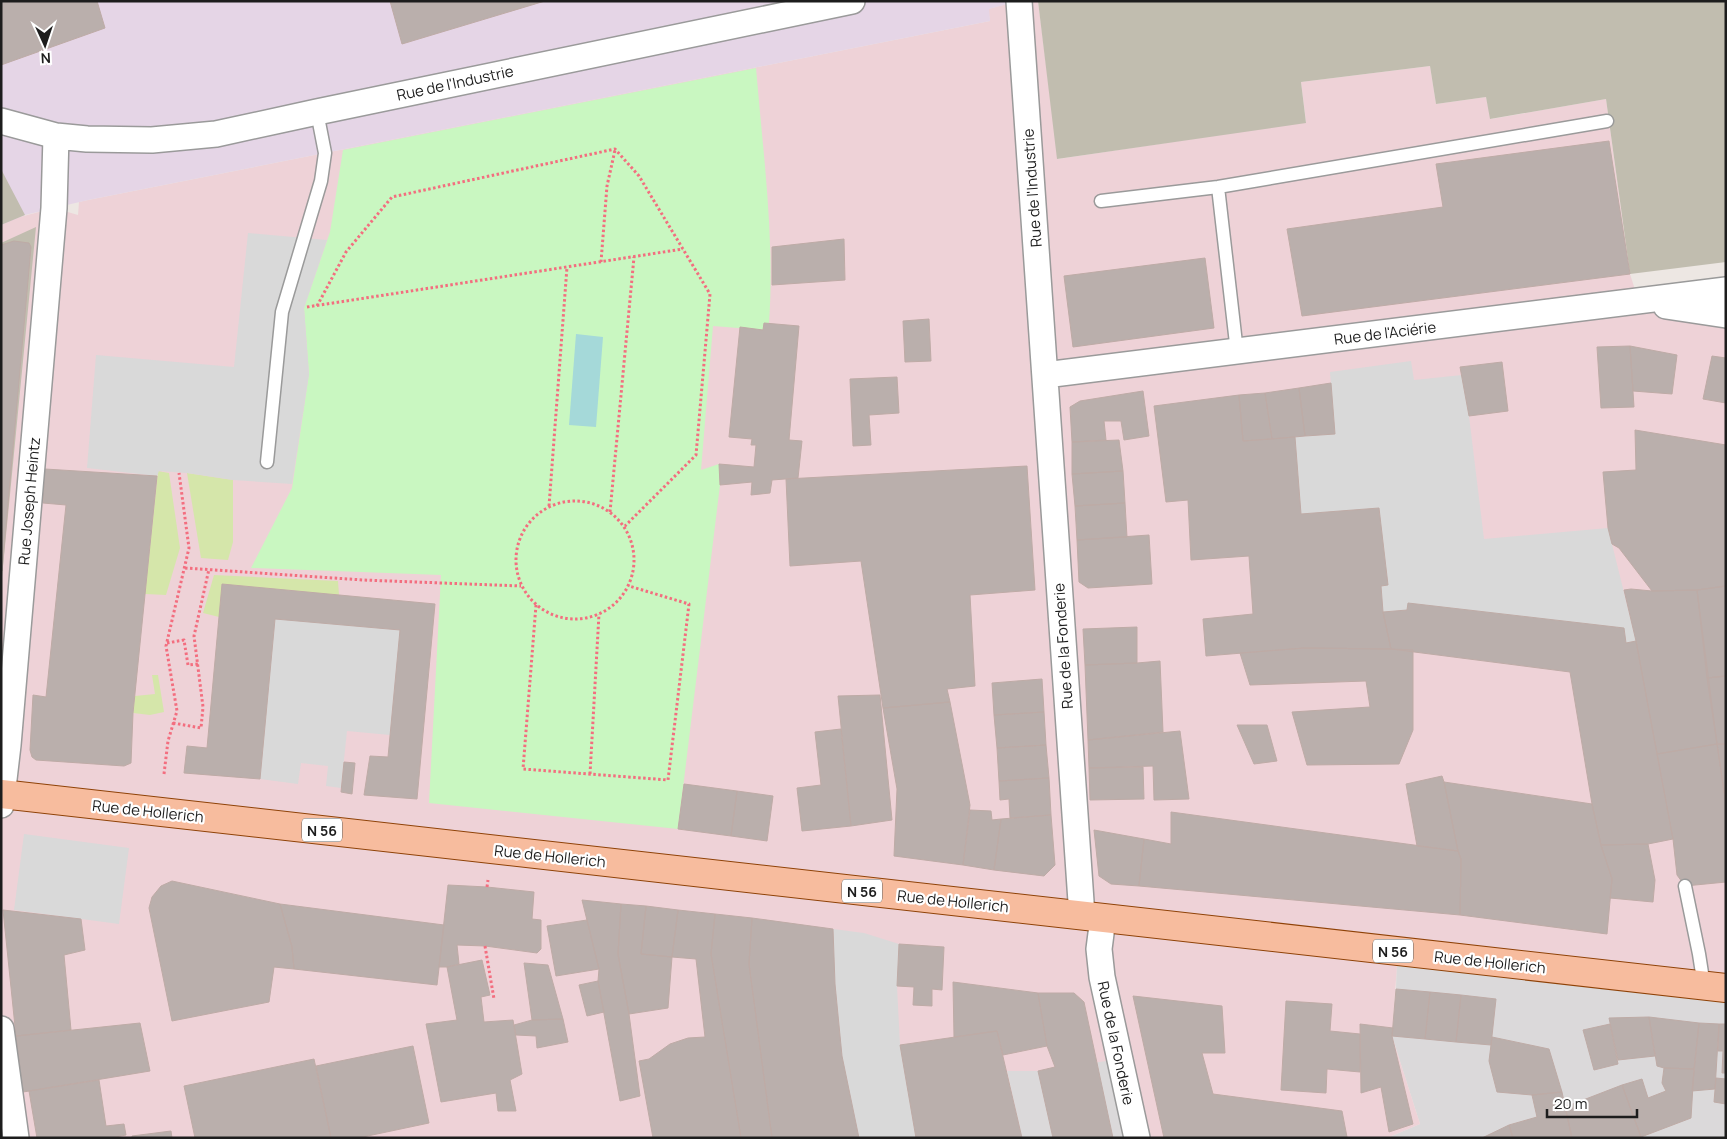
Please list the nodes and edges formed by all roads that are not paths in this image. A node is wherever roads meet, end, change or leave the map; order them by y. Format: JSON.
{"nodes":[{"id":1,"x":852,"y":1,"type":"edge"},
{"id":2,"x":1019,"y":1,"type":"edge"},
{"id":3,"x":317,"y":112,"type":"junction"},
{"id":4,"x":1,"y":121,"type":"edge"},
{"id":5,"x":1608,"y":121,"type":"dead end"},
{"id":6,"x":56,"y":136,"type":"junction"},
{"id":7,"x":1218,"y":187,"type":"junction"},
{"id":8,"x":1101,"y":200,"type":"dead end"},
{"id":9,"x":1726,"y":290,"type":"edge"},
{"id":10,"x":1639,"y":302,"type":"junction"},
{"id":11,"x":1726,"y":315,"type":"edge"},
{"id":12,"x":1237,"y":352,"type":"junction"},
{"id":13,"x":1045,"y":375,"type":"junction"},
{"id":14,"x":267,"y":462,"type":"dead end"},
{"id":15,"x":2,"y":798,"type":"edge"},
{"id":16,"x":1685,"y":886,"type":"dead end"},
{"id":17,"x":1092,"y":917,"type":"junction"},
{"id":18,"x":1715,"y":987,"type":"edge"},
{"id":19,"x":1,"y":1029,"type":"edge"},
{"id":20,"x":16,"y":1138,"type":"edge"},
{"id":21,"x":1137,"y":1138,"type":"edge"}],
"edges":[{"from":1,"to":3,"type":"street","name":"Rue de l'Industrie"},
{"from":2,"to":13,"type":"street","name":"Rue de l'Industrie"},
{"from":3,"to":6,"type":"street","name":"Rue de l'Industrie"},
{"from":3,"to":14,"type":"lane"},
{"from":4,"to":6,"type":"street","name":"Rue de l'Industrie"},
{"from":5,"to":7,"type":"lane"},
{"from":6,"to":15,"type":"street","name":"Rue Joseph Heintz"},
{"from":7,"to":8,"type":"lane"},
{"from":7,"to":12,"type":"lane"},
{"from":9,"to":10,"type":"street","name":"Rue de l'Aciérie"},
{"from":10,"to":11,"type":"street"},
{"from":10,"to":12,"type":"street","name":"Rue de l'Aciérie"},
{"from":12,"to":13,"type":"street","name":"Rue de l'Aciérie"},
{"from":13,"to":17,"type":"street","name":"Rue de la Fonderie"},
{"from":15,"to":17,"type":"main road","name":"Rue de Hollerich","number":"N 56"},
{"from":16,"to":18,"type":"lane"},
{"from":17,"to":18,"type":"main road","name":"Rue de Hollerich","number":"N 56"},
{"from":17,"to":21,"type":"street","name":"Rue de la Fonderie"},
{"from":19,"to":20,"type":"street"}]}
